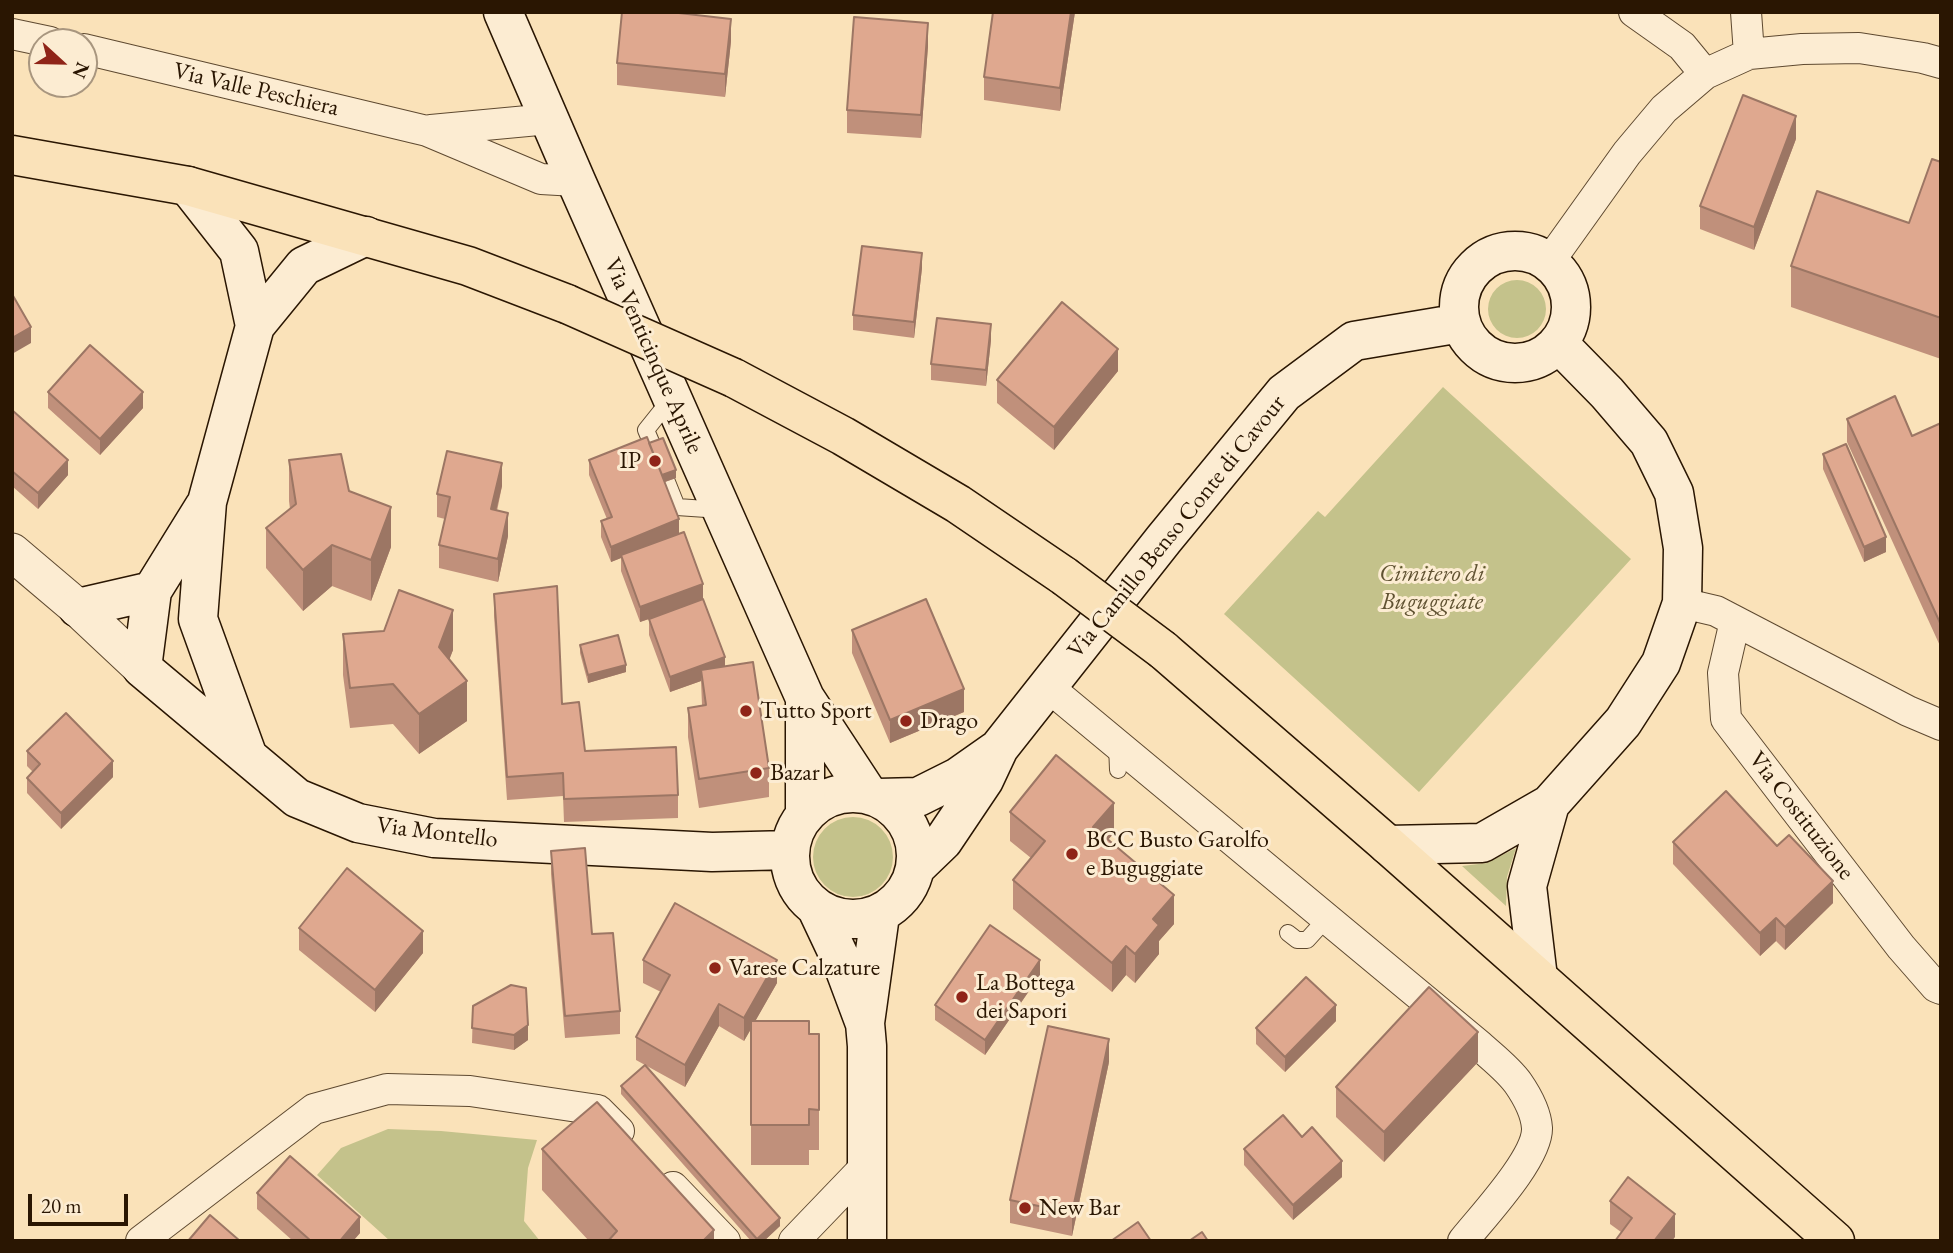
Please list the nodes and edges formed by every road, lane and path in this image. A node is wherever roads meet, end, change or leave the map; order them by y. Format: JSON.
{"nodes":[{"id":1,"x":503,"y":12,"type":"edge"},
{"id":2,"x":1633,"y":12,"type":"edge"},
{"id":3,"x":1746,"y":12,"type":"edge"},
{"id":4,"x":98,"y":52,"type":"edge"},
{"id":5,"x":1749,"y":54,"type":"junction"},
{"id":6,"x":1941,"y":63,"type":"edge"},
{"id":7,"x":1705,"y":74,"type":"junction"},
{"id":8,"x":549,"y":120,"type":"junction"},
{"id":9,"x":427,"y":131,"type":"junction"},
{"id":10,"x":12,"y":155,"type":"edge"},
{"id":11,"x":576,"y":181,"type":"junction"},
{"id":12,"x":188,"y":186,"type":"junction"},
{"id":13,"x":366,"y":236,"type":"junction"},
{"id":14,"x":1549,"y":262,"type":"junction"},
{"id":15,"x":1461,"y":323,"type":"junction"},
{"id":16,"x":255,"y":326,"type":"junction"},
{"id":17,"x":1559,"y":343,"type":"junction"},
{"id":18,"x":671,"y":398,"type":"junction"},
{"id":19,"x":654,"y":449,"type":"edge"},
{"id":20,"x":667,"y":482,"type":"edge"},
{"id":21,"x":207,"y":502,"type":"junction"},
{"id":22,"x":721,"y":510,"type":"junction"},
{"id":23,"x":12,"y":552,"type":"edge"},
{"id":24,"x":152,"y":591,"type":"junction"},
{"id":25,"x":1682,"y":603,"type":"junction"},
{"id":26,"x":78,"y":608,"type":"junction"},
{"id":27,"x":198,"y":620,"type":"junction"},
{"id":28,"x":1735,"y":621,"type":"junction"},
{"id":29,"x":142,"y":668,"type":"junction"},
{"id":30,"x":1048,"y":687,"type":"junction"},
{"id":31,"x":805,"y":698,"type":"junction"},
{"id":32,"x":1941,"y":725,"type":"edge"},
{"id":33,"x":999,"y":748,"type":"junction"},
{"id":34,"x":248,"y":758,"type":"junction"},
{"id":35,"x":874,"y":796,"type":"junction"},
{"id":36,"x":1550,"y":804,"type":"junction"},
{"id":37,"x":805,"y":815,"type":"junction"},
{"id":38,"x":1388,"y":845,"type":"junction"},
{"id":39,"x":790,"y":850,"type":"junction"},
{"id":40,"x":916,"y":867,"type":"junction"},
{"id":41,"x":817,"y":909,"type":"junction"},
{"id":42,"x":880,"y":915,"type":"junction"},
{"id":43,"x":1327,"y":918,"type":"junction"},
{"id":44,"x":1288,"y":933,"type":"dead end"},
{"id":45,"x":1538,"y":978,"type":"junction"},
{"id":46,"x":1941,"y":989,"type":"edge"},
{"id":47,"x":864,"y":1023,"type":"junction"},
{"id":48,"x":866,"y":1167,"type":"junction"},
{"id":49,"x":141,"y":1241,"type":"edge"},
{"id":50,"x":725,"y":1241,"type":"edge"},
{"id":51,"x":794,"y":1241,"type":"edge"},
{"id":52,"x":867,"y":1241,"type":"edge"},
{"id":53,"x":1463,"y":1241,"type":"edge"},
{"id":54,"x":1835,"y":1241,"type":"edge"}],
"edges":[{"from":1,"to":8,"type":"main road","name":"Via Venticinque Aprile"},
{"from":2,"to":7,"type":"street"},
{"from":3,"to":5,"type":"street"},
{"from":4,"to":9,"type":"street","name":"Via Valle Peschiera"},
{"from":5,"to":6,"type":"street"},
{"from":5,"to":7,"type":"street"},
{"from":7,"to":14,"type":"street"},
{"from":8,"to":9,"type":"street","name":"Via Valle Peschiera"},
{"from":8,"to":11,"type":"main road","name":"Via Venticinque Aprile"},
{"from":9,"to":11,"type":"street","name":"Via Valle Peschiera"},
{"from":10,"to":12,"type":"main road"},
{"from":11,"to":18,"type":"main road","name":"Via Venticinque Aprile"},
{"from":12,"to":13,"type":"main road"},
{"from":12,"to":16,"type":"main road"},
{"from":13,"to":16,"type":"main road"},
{"from":13,"to":38,"type":"main road","bridge":true},
{"from":14,"to":15,"type":"main road"},
{"from":14,"to":17,"type":"main road"},
{"from":15,"to":17,"type":"main road"},
{"from":15,"to":30,"type":"main road","name":"Via Camillo Benso Conte di Cavour"},
{"from":16,"to":21,"type":"main road"},
{"from":17,"to":25,"type":"main road"},
{"from":18,"to":19,"type":"lane"},
{"from":18,"to":22,"type":"main road","name":"Via Venticinque Aprile"},
{"from":20,"to":22,"type":"lane"},
{"from":21,"to":24,"type":"main road"},
{"from":21,"to":27,"type":"main road"},
{"from":22,"to":31,"type":"main road","name":"Via Venticinque Aprile"},
{"from":23,"to":26,"type":"street","name":"Via Montello"},
{"from":24,"to":26,"type":"main road"},
{"from":24,"to":29,"type":"main road"},
{"from":25,"to":28,"type":"street"},
{"from":25,"to":36,"type":"main road"},
{"from":26,"to":29,"type":"street","name":"Via Montello"},
{"from":27,"to":29,"type":"main road"},
{"from":27,"to":34,"type":"main road"},
{"from":28,"to":32,"type":"street"},
{"from":28,"to":46,"type":"street","name":"Via Costituzione"},
{"from":29,"to":34,"type":"main road","name":"Via Montello"},
{"from":30,"to":33,"type":"main road","name":"Via Camillo Benso Conte di Cavour"},
{"from":30,"to":43,"type":"street"},
{"from":31,"to":35,"type":"main road","name":"Via Venticinque Aprile"},
{"from":31,"to":37,"type":"main road","name":"Via Venticinque Aprile"},
{"from":33,"to":35,"type":"main road","name":"Via Camillo Benso Conte di Cavour"},
{"from":33,"to":40,"type":"main road","name":"Via Camillo Benso Conte di Cavour"},
{"from":34,"to":39,"type":"main road","name":"Via Montello"},
{"from":35,"to":37,"type":"main road"},
{"from":35,"to":40,"type":"main road"},
{"from":36,"to":38,"type":"main road"},
{"from":36,"to":45,"type":"main road"},
{"from":37,"to":39,"type":"main road"},
{"from":38,"to":45,"type":"main road"},
{"from":39,"to":41,"type":"main road"},
{"from":40,"to":42,"type":"main road"},
{"from":41,"to":42,"type":"main road"},
{"from":41,"to":47,"type":"main road"},
{"from":42,"to":47,"type":"main road"},
{"from":43,"to":44,"type":"lane"},
{"from":43,"to":53,"type":"street"},
{"from":45,"to":54,"type":"main road"},
{"from":47,"to":48,"type":"main road"},
{"from":48,"to":51,"type":"street"},
{"from":48,"to":52,"type":"main road"},
{"from":49,"to":50,"type":"street"}]}
